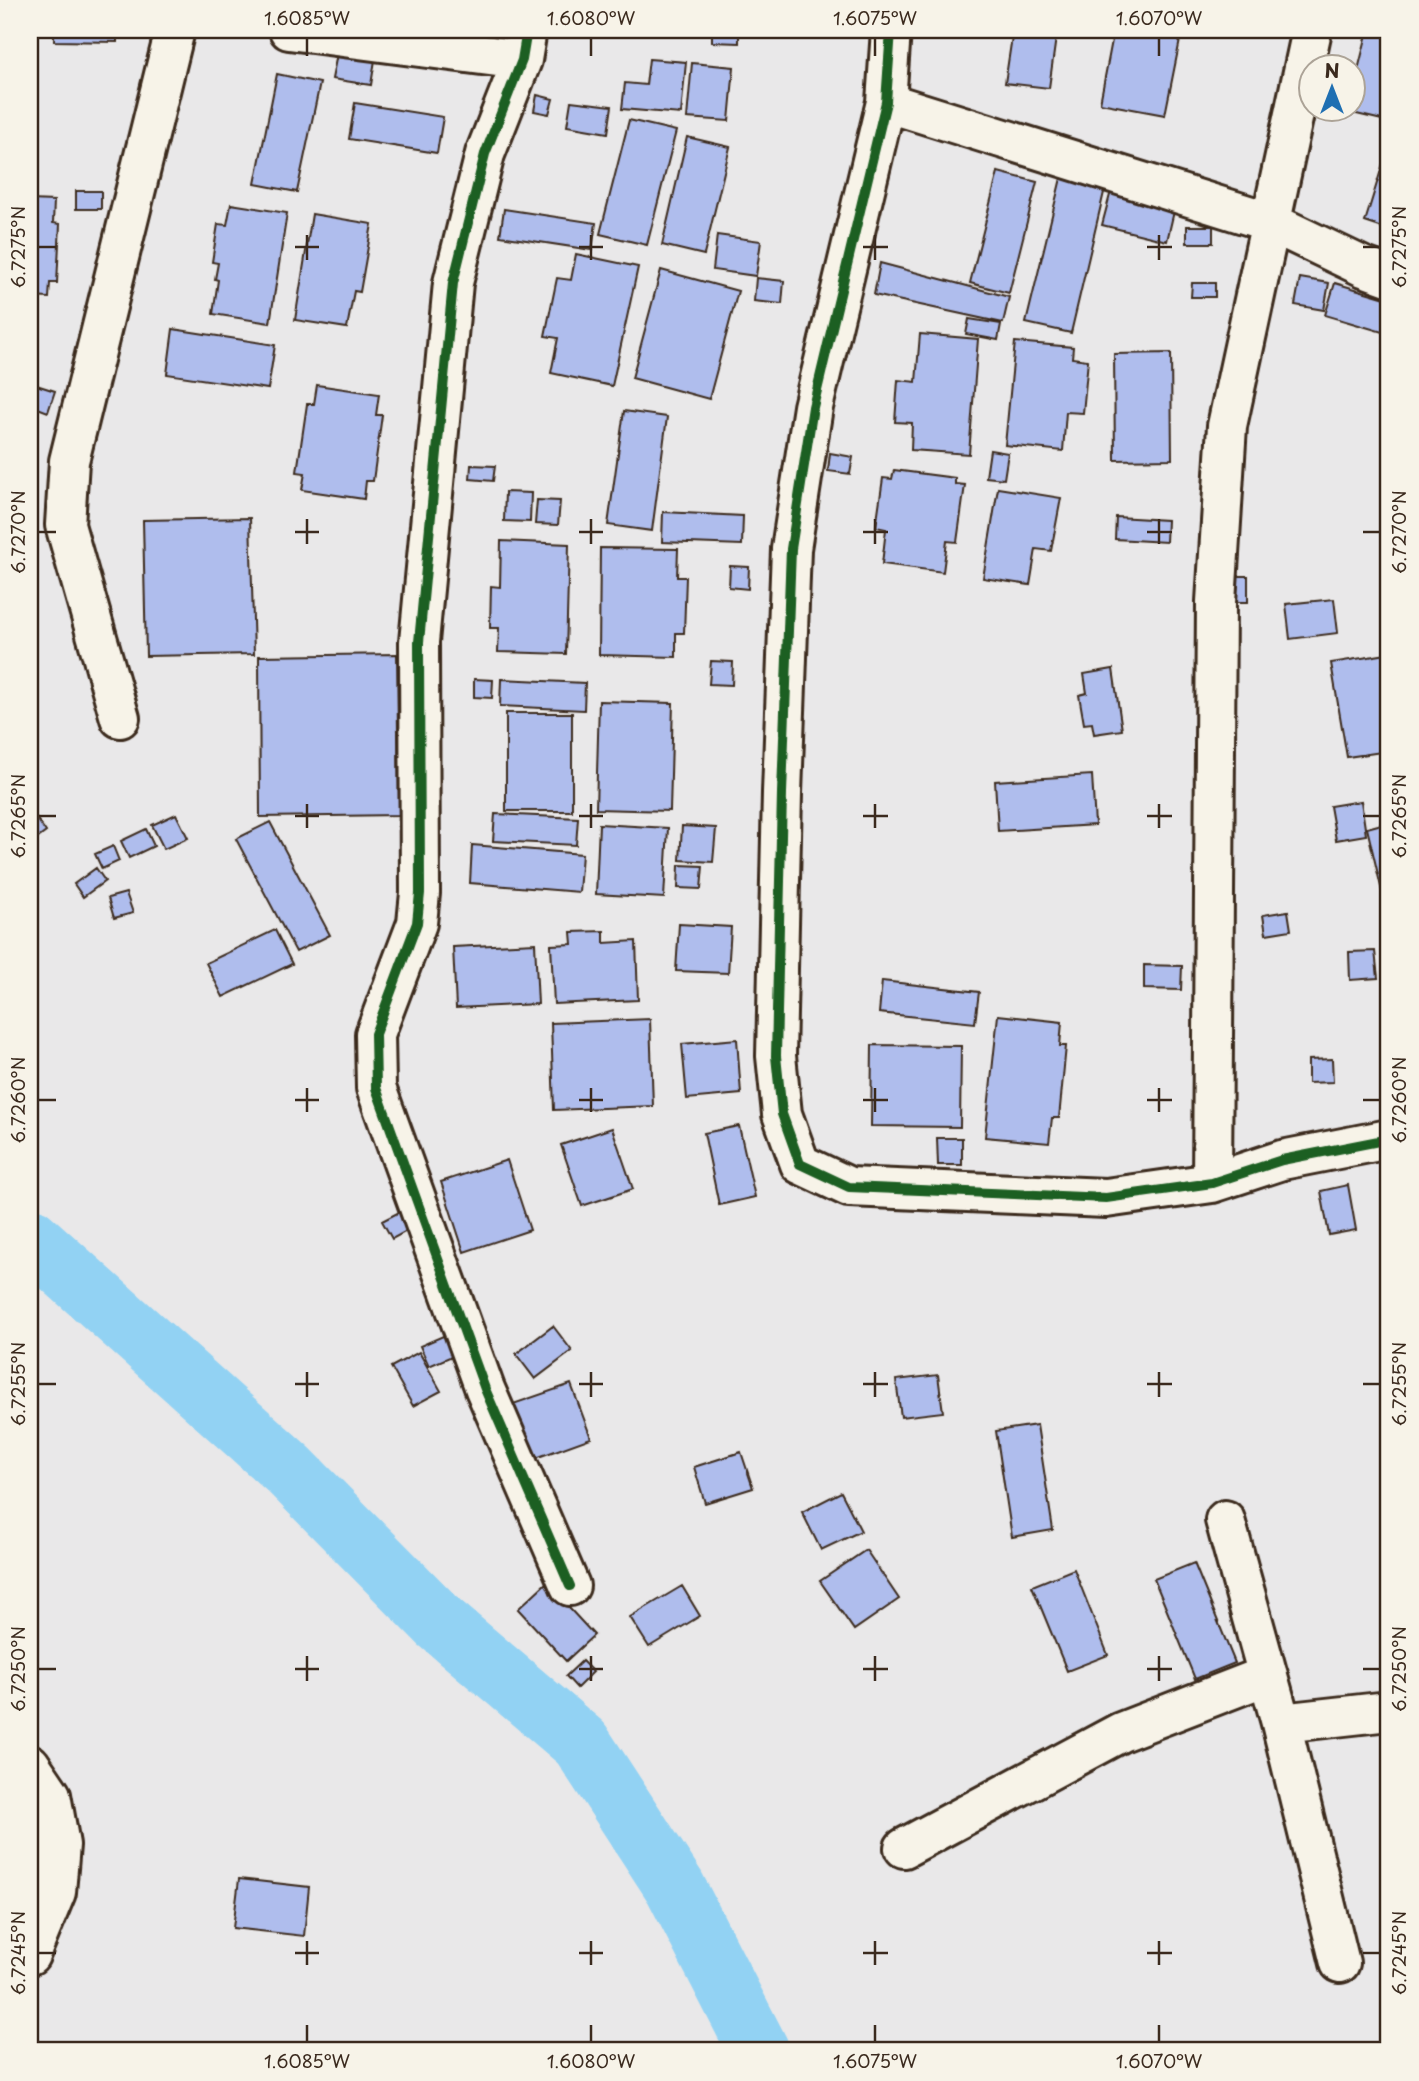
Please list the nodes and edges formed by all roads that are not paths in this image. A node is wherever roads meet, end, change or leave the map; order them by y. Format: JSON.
{"nodes":[{"id":1,"x":174,"y":30,"type":"edge"},
{"id":2,"x":289,"y":30,"type":"edge"},
{"id":3,"x":891,"y":30,"type":"edge"},
{"id":4,"x":1312,"y":30,"type":"edge"},
{"id":5,"x":524,"y":45,"type":"edge"},
{"id":6,"x":886,"y":103,"type":"junction"},
{"id":7,"x":1270,"y":222,"type":"junction"},
{"id":8,"x":1389,"y":276,"type":"edge"},
{"id":9,"x":120,"y":718,"type":"dead end"},
{"id":10,"x":1389,"y":1139,"type":"edge"},
{"id":11,"x":1212,"y":1183,"type":"junction"},
{"id":12,"x":1225,"y":1520,"type":"dead end"},
{"id":13,"x":570,"y":1586,"type":"dead end"},
{"id":14,"x":1268,"y":1675,"type":"junction"},
{"id":15,"x":1389,"y":1711,"type":"edge"},
{"id":16,"x":1281,"y":1723,"type":"junction"},
{"id":17,"x":30,"y":1764,"type":"edge"},
{"id":18,"x":904,"y":1848,"type":"dead end"},
{"id":19,"x":30,"y":1955,"type":"edge"},
{"id":20,"x":1340,"y":1963,"type":"dead end"}],
"edges":[{"from":1,"to":9,"type":"street"},
{"from":2,"to":5,"type":"street"},
{"from":3,"to":6,"type":"street"},
{"from":4,"to":7,"type":"street"},
{"from":5,"to":13,"type":"street"},
{"from":6,"to":7,"type":"street"},
{"from":6,"to":11,"type":"street"},
{"from":7,"to":8,"type":"street"},
{"from":7,"to":11,"type":"street"},
{"from":10,"to":11,"type":"street"},
{"from":12,"to":14,"type":"street"},
{"from":14,"to":16,"type":"street"},
{"from":14,"to":18,"type":"street"},
{"from":15,"to":16,"type":"street"},
{"from":16,"to":20,"type":"street"},
{"from":17,"to":19,"type":"street"}]}
